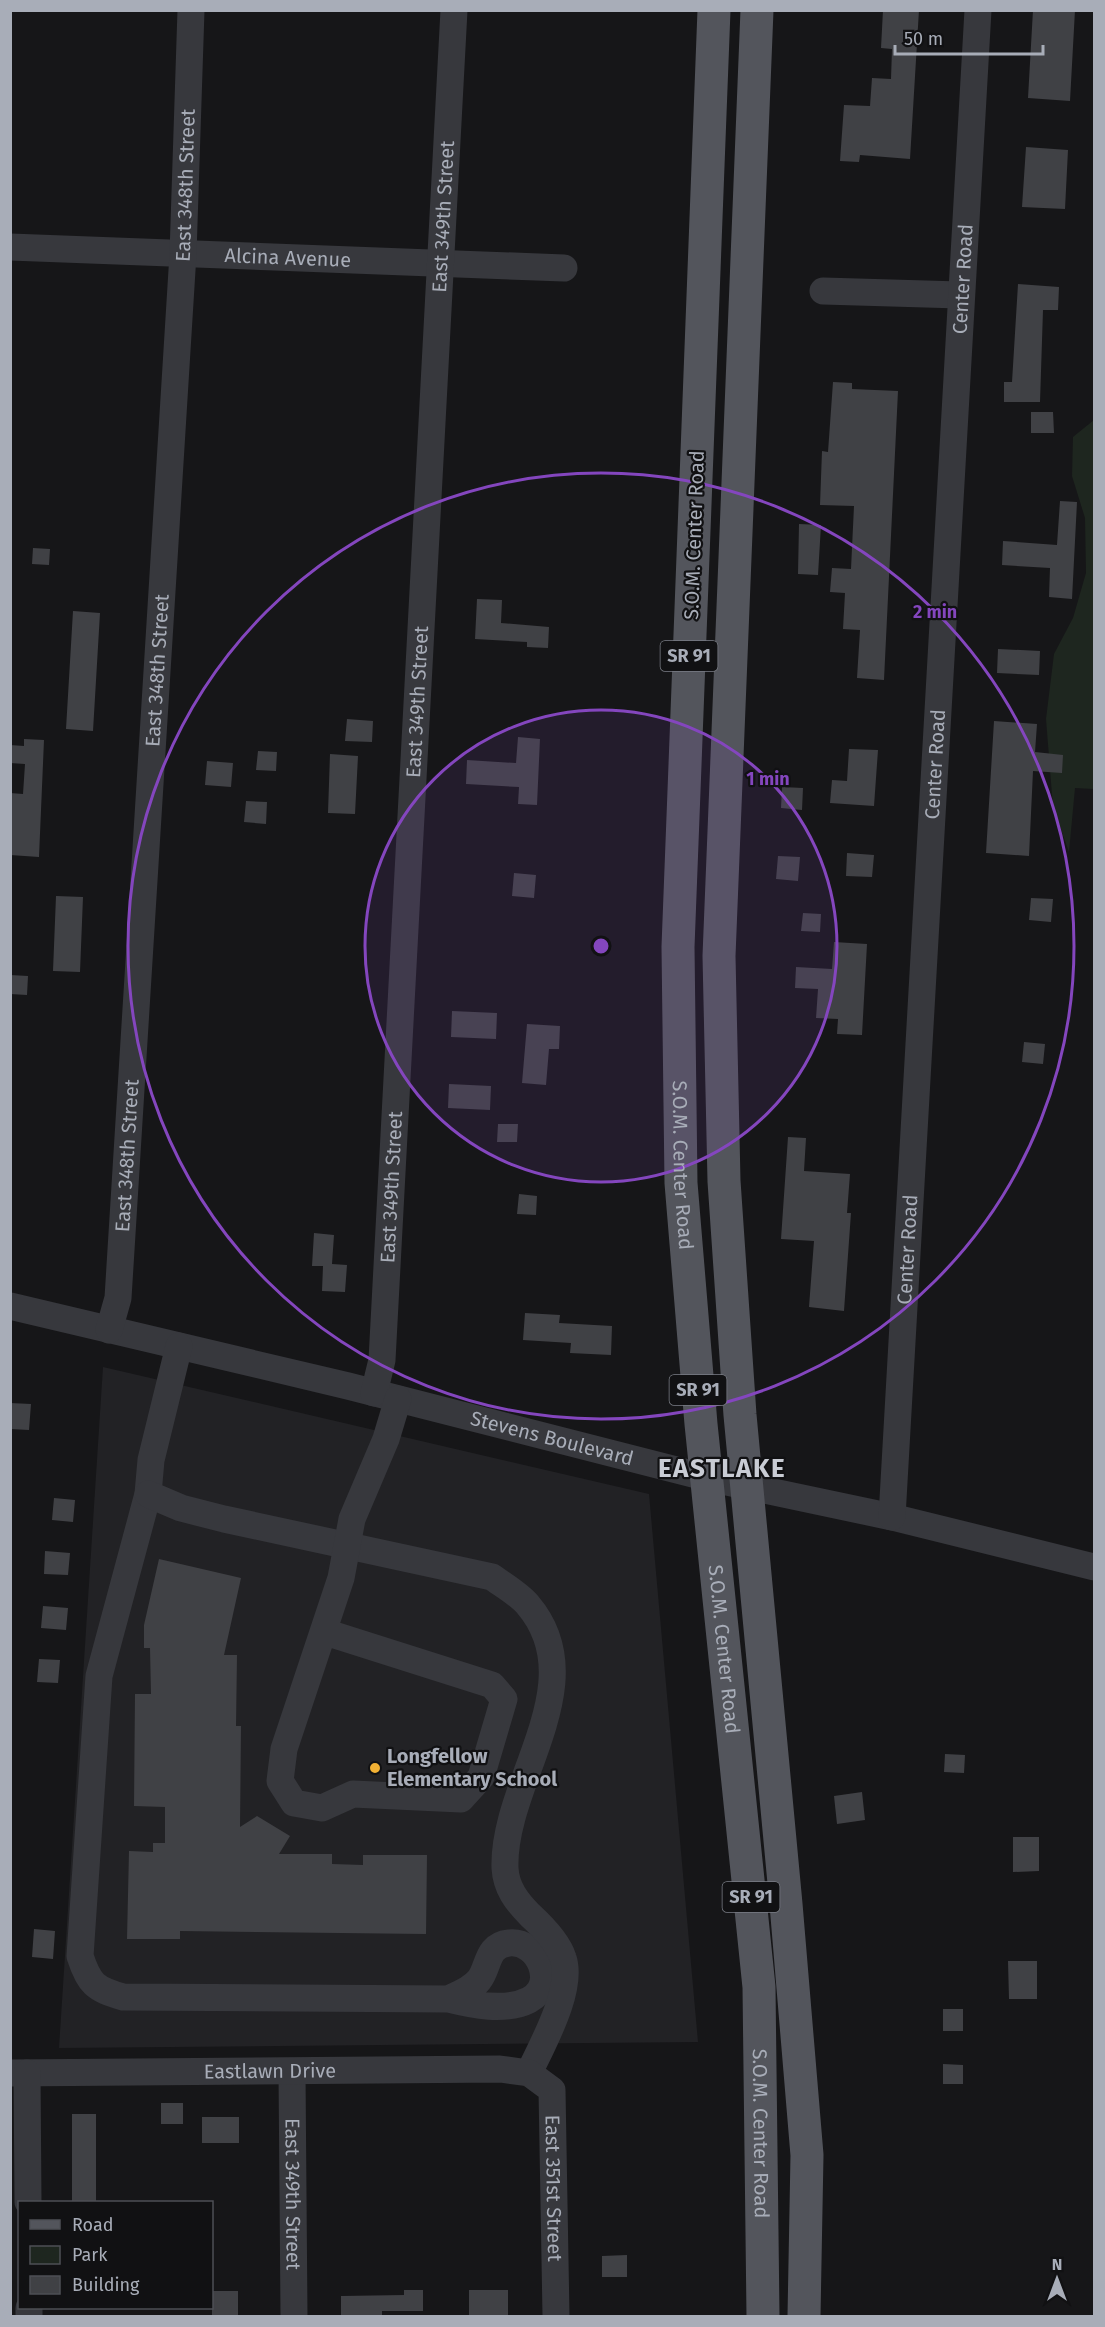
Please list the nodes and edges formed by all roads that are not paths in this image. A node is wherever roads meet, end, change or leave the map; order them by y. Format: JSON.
{"nodes":[{"id":1,"x":191,"y":10,"type":"edge"},
{"id":2,"x":453,"y":10,"type":"edge"},
{"id":3,"x":714,"y":10,"type":"edge"},
{"id":4,"x":757,"y":10,"type":"edge"},
{"id":5,"x":978,"y":10,"type":"edge"},
{"id":6,"x":10,"y":247,"type":"edge"},
{"id":7,"x":183,"y":254,"type":"junction"},
{"id":8,"x":440,"y":264,"type":"junction"},
{"id":9,"x":564,"y":268,"type":"dead end"},
{"id":10,"x":823,"y":291,"type":"dead end"},
{"id":11,"x":960,"y":295,"type":"junction"},
{"id":12,"x":10,"y":1306,"type":"edge"},
{"id":13,"x":109,"y":1330,"type":"junction"},
{"id":14,"x":179,"y":1346,"type":"junction"},
{"id":15,"x":386,"y":1396,"type":"junction"},
{"id":16,"x":708,"y":1478,"type":"junction"},
{"id":17,"x":748,"y":1486,"type":"junction"},
{"id":18,"x":148,"y":1494,"type":"junction"},
{"id":19,"x":892,"y":1517,"type":"junction"},
{"id":20,"x":347,"y":1546,"type":"junction"},
{"id":21,"x":1095,"y":1567,"type":"edge"},
{"id":22,"x":324,"y":1632,"type":"junction"},
{"id":23,"x":448,"y":1999,"type":"dead end"},
{"id":24,"x":291,"y":2072,"type":"junction"},
{"id":25,"x":19,"y":2073,"type":"edge"},
{"id":26,"x":529,"y":2073,"type":"junction"},
{"id":27,"x":28,"y":2201,"type":"edge"},
{"id":28,"x":294,"y":2316,"type":"edge"},
{"id":29,"x":556,"y":2316,"type":"edge"},
{"id":30,"x":763,"y":2316,"type":"edge"},
{"id":31,"x":804,"y":2316,"type":"edge"}],
"edges":[{"from":1,"to":7,"type":"street","name":"East 348th Street"},
{"from":2,"to":8,"type":"street","name":"East 349th Street"},
{"from":3,"to":16,"type":"main road","name":"S.O.M. Center Road","number":"SR 91"},
{"from":4,"to":17,"type":"main road","name":"S.O.M. Center Road","number":"SR 91"},
{"from":5,"to":11,"type":"street","name":"Center Road"},
{"from":6,"to":7,"type":"street","name":"Alcina Avenue"},
{"from":7,"to":8,"type":"street","name":"Alcina Avenue"},
{"from":7,"to":13,"type":"street","name":"East 348th Street"},
{"from":8,"to":9,"type":"street","name":"Alcina Avenue"},
{"from":8,"to":15,"type":"street","name":"East 349th Street"},
{"from":10,"to":11,"type":"street"},
{"from":11,"to":19,"type":"street","name":"Center Road"},
{"from":12,"to":13,"type":"street","name":"Stevens Boulevard"},
{"from":13,"to":14,"type":"street","name":"Stevens Boulevard"},
{"from":14,"to":15,"type":"street","name":"Stevens Boulevard"},
{"from":14,"to":18,"type":"street"},
{"from":15,"to":16,"type":"street","name":"Stevens Boulevard"},
{"from":15,"to":20,"type":"street","name":"East 349th Street"},
{"from":16,"to":17,"type":"street","name":"Stevens Boulevard"},
{"from":16,"to":30,"type":"main road","name":"S.O.M. Center Road","number":"SR 91"},
{"from":17,"to":19,"type":"street","name":"Stevens Boulevard"},
{"from":17,"to":31,"type":"main road","name":"S.O.M. Center Road","number":"SR 91"},
{"from":18,"to":20,"type":"street"},
{"from":18,"to":23,"type":"street"},
{"from":19,"to":21,"type":"street","name":"Stevens Boulevard"},
{"from":20,"to":22,"type":"street","name":"East 349th Street"},
{"from":20,"to":26,"type":"street"},
{"from":22,"to":22,"type":"street","name":"East 349th Street"},
{"from":24,"to":25,"type":"street","name":"Eastlawn Drive"},
{"from":24,"to":26,"type":"street","name":"Eastlawn Drive"},
{"from":24,"to":28,"type":"street","name":"East 349th Street"},
{"from":25,"to":27,"type":"street"},
{"from":26,"to":29,"type":"street","name":"East 351st Street"}]}
